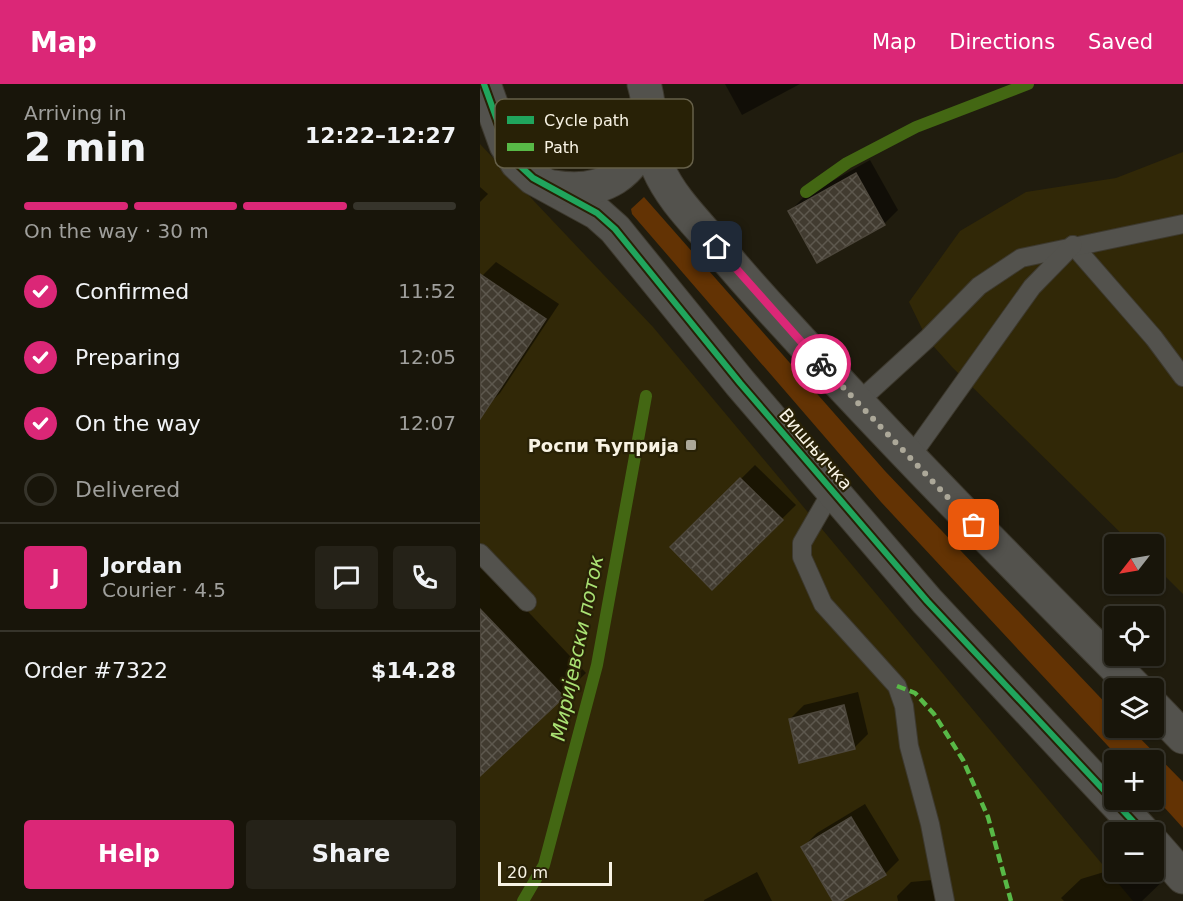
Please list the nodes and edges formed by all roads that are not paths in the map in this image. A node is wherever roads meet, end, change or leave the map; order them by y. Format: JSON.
{"nodes":[{"id":1,"x":484,"y":84,"type":"edge"},
{"id":2,"x":506,"y":84,"type":"edge"},
{"id":3,"x":644,"y":84,"type":"edge"},
{"id":4,"x":502,"y":99,"type":"edge"},
{"id":5,"x":648,"y":99,"type":"edge"},
{"id":6,"x":495,"y":111,"type":"edge"},
{"id":7,"x":523,"y":168,"type":"edge"},
{"id":8,"x":628,"y":168,"type":"edge"},
{"id":9,"x":659,"y":168,"type":"edge"},
{"id":10,"x":552,"y":187,"type":"junction"},
{"id":11,"x":1183,"y":224,"type":"edge"},
{"id":12,"x":1073,"y":245,"type":"junction"},
{"id":13,"x":1183,"y":377,"type":"edge"},
{"id":14,"x":857,"y":403,"type":"junction"},
{"id":15,"x":909,"y":459,"type":"junction"},
{"id":16,"x":832,"y":491,"type":"junction"},
{"id":17,"x":480,"y":552,"type":"edge"},
{"id":18,"x":527,"y":602,"type":"dead end"},
{"id":19,"x":1126,"y":678,"type":"edge"},
{"id":20,"x":1164,"y":717,"type":"edge"},
{"id":21,"x":1183,"y":737,"type":"edge"},
{"id":22,"x":1134,"y":822,"type":"edge"},
{"id":23,"x":1164,"y":855,"type":"edge"},
{"id":24,"x":1183,"y":877,"type":"edge"},
{"id":25,"x":945,"y":901,"type":"edge"}],
"edges":[{"from":1,"to":6,"type":"street","name":"Вишњичка"},
{"from":2,"to":4,"type":"street","name":"Вишњичка"},
{"from":3,"to":5,"type":"street","name":"Вишњичка"},
{"from":7,"to":10,"type":"street","name":"Вишњичка"},
{"from":8,"to":10,"type":"street","name":"Вишњичка"},
{"from":9,"to":14,"type":"street","name":"Вишњичка"},
{"from":10,"to":16,"type":"street","name":"Вишњичка"},
{"from":11,"to":12,"type":"lane"},
{"from":12,"to":13,"type":"lane"},
{"from":12,"to":14,"type":"lane"},
{"from":12,"to":15,"type":"lane"},
{"from":14,"to":15,"type":"street","name":"Вишњичка"},
{"from":15,"to":19,"type":"street","name":"Вишњичка"},
{"from":16,"to":22,"type":"street","name":"Вишњичка"},
{"from":16,"to":25,"type":"lane"},
{"from":17,"to":18,"type":"lane"},
{"from":20,"to":21,"type":"street"},
{"from":23,"to":24,"type":"street"}]}
